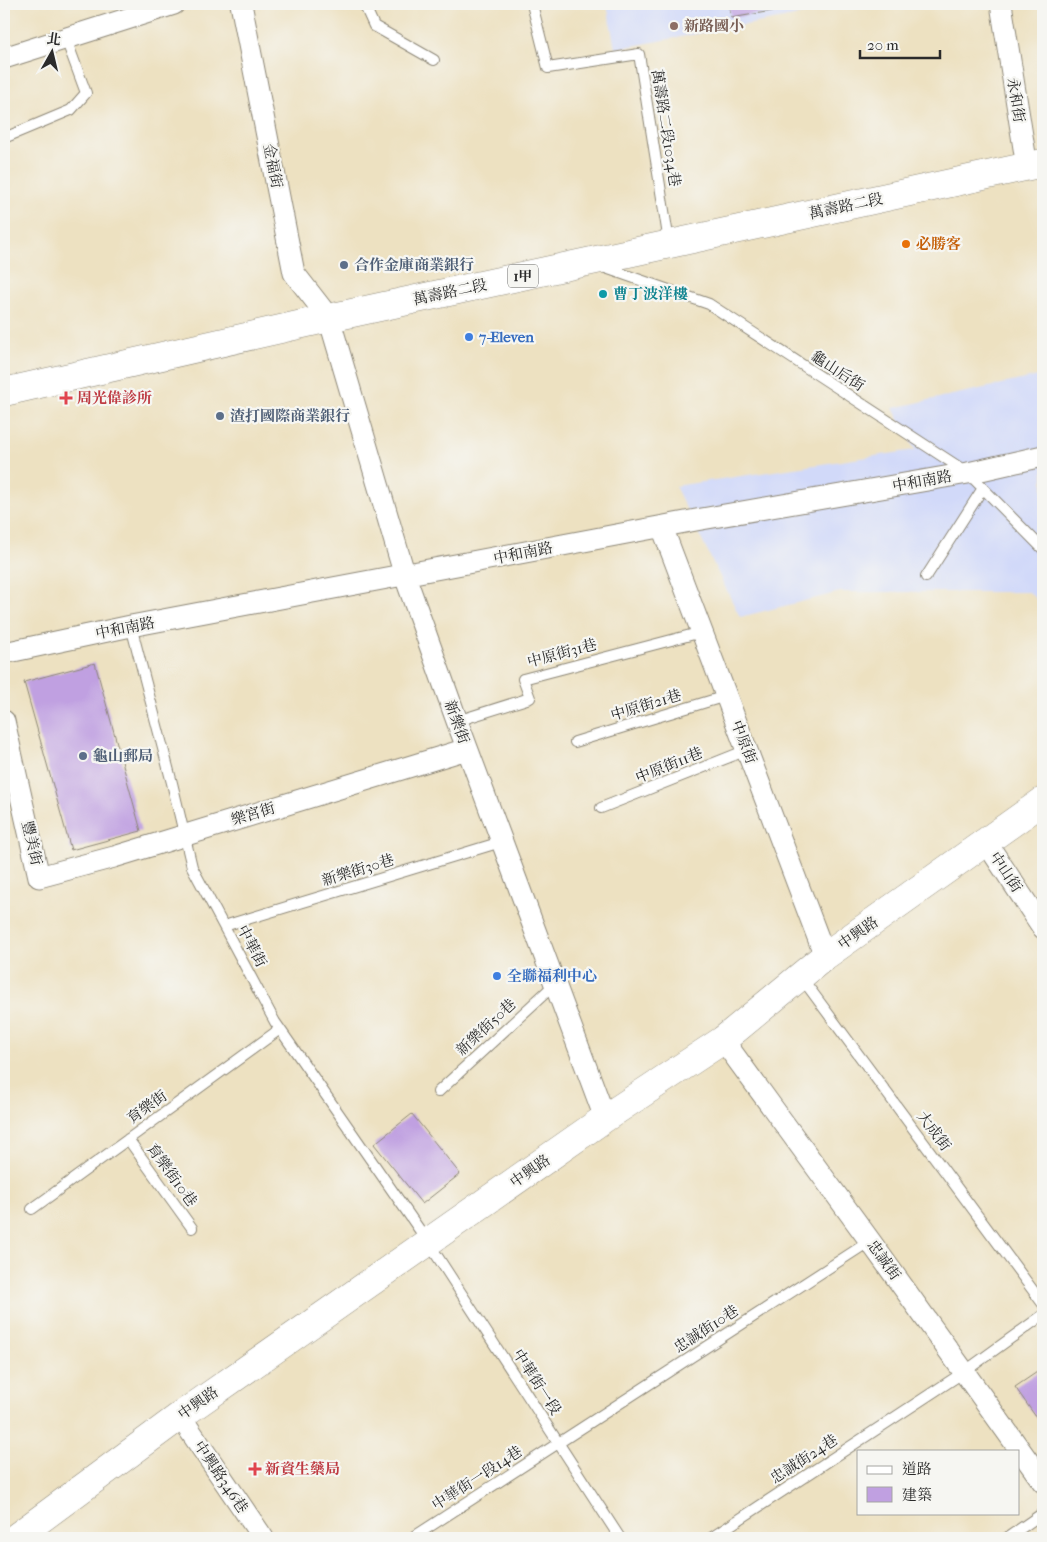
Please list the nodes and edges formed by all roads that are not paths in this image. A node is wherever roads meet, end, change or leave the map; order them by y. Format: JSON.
{"nodes":[{"id":1,"x":174,"y":4,"type":"edge"},
{"id":2,"x":242,"y":4,"type":"edge"},
{"id":3,"x":364,"y":4,"type":"edge"},
{"id":4,"x":532,"y":4,"type":"edge"},
{"id":5,"x":1001,"y":4,"type":"edge"},
{"id":6,"x":66,"y":39,"type":"junction"},
{"id":7,"x":4,"y":58,"type":"edge"},
{"id":8,"x":434,"y":60,"type":"dead end"},
{"id":9,"x":4,"y":138,"type":"edge"},
{"id":10,"x":1035,"y":165,"type":"edge"},
{"id":11,"x":670,"y":244,"type":"junction"},
{"id":12,"x":589,"y":262,"type":"junction"},
{"id":13,"x":329,"y":318,"type":"junction"},
{"id":14,"x":4,"y":392,"type":"edge"},
{"id":15,"x":1043,"y":456,"type":"edge"},
{"id":16,"x":968,"y":473,"type":"junction"},
{"id":17,"x":983,"y":488,"type":"junction"},
{"id":18,"x":662,"y":527,"type":"junction"},
{"id":19,"x":1043,"y":549,"type":"edge"},
{"id":20,"x":405,"y":576,"type":"junction"},
{"id":21,"x":926,"y":577,"type":"dead end"},
{"id":22,"x":131,"y":626,"type":"junction"},
{"id":23,"x":702,"y":632,"type":"junction"},
{"id":24,"x":4,"y":653,"type":"edge"},
{"id":25,"x":726,"y":696,"type":"junction"},
{"id":26,"x":4,"y":721,"type":"edge"},
{"id":27,"x":457,"y":722,"type":"junction"},
{"id":28,"x":575,"y":742,"type":"dead end"},
{"id":29,"x":467,"y":750,"type":"junction"},
{"id":30,"x":747,"y":750,"type":"junction"},
{"id":31,"x":1043,"y":801,"type":"edge"},
{"id":32,"x":601,"y":808,"type":"dead end"},
{"id":33,"x":185,"y":835,"type":"junction"},
{"id":34,"x":501,"y":842,"type":"junction"},
{"id":35,"x":986,"y":842,"type":"junction"},
{"id":36,"x":39,"y":877,"type":"joint"},
{"id":37,"x":224,"y":926,"type":"junction"},
{"id":38,"x":1043,"y":928,"type":"edge"},
{"id":39,"x":826,"y":956,"type":"junction"},
{"id":40,"x":800,"y":976,"type":"junction"},
{"id":41,"x":555,"y":984,"type":"junction"},
{"id":42,"x":280,"y":1029,"type":"junction"},
{"id":43,"x":723,"y":1040,"type":"junction"},
{"id":44,"x":438,"y":1092,"type":"dead end"},
{"id":45,"x":605,"y":1118,"type":"junction"},
{"id":46,"x":128,"y":1140,"type":"junction"},
{"id":47,"x":32,"y":1209,"type":"dead end"},
{"id":48,"x":192,"y":1228,"type":"dead end"},
{"id":49,"x":870,"y":1241,"type":"junction"},
{"id":50,"x":428,"y":1242,"type":"junction"},
{"id":51,"x":1043,"y":1304,"type":"edge"},
{"id":52,"x":1043,"y":1315,"type":"edge"},
{"id":53,"x":964,"y":1372,"type":"junction"},
{"id":54,"x":180,"y":1416,"type":"junction"},
{"id":55,"x":559,"y":1443,"type":"junction"},
{"id":56,"x":1043,"y":1482,"type":"edge"},
{"id":57,"x":1043,"y":1513,"type":"edge"},
{"id":58,"x":15,"y":1538,"type":"edge"},
{"id":59,"x":263,"y":1538,"type":"edge"},
{"id":60,"x":412,"y":1538,"type":"edge"},
{"id":61,"x":620,"y":1538,"type":"edge"},
{"id":62,"x":711,"y":1538,"type":"edge"},
{"id":63,"x":1007,"y":1538,"type":"edge"}],
"edges":[{"from":1,"to":6,"type":"street"},
{"from":2,"to":13,"type":"street","name":"金福街"},
{"from":3,"to":8,"type":"lane"},
{"from":4,"to":11,"type":"lane","name":"萬壽路二段1034巷"},
{"from":5,"to":10,"type":"street","name":"永和街"},
{"from":6,"to":7,"type":"street"},
{"from":6,"to":9,"type":"lane"},
{"from":10,"to":11,"type":"street","name":"萬壽路二段","number":"1甲"},
{"from":11,"to":12,"type":"street","name":"萬壽路二段","number":"1甲"},
{"from":12,"to":13,"type":"street","name":"萬壽路二段","number":"1甲"},
{"from":12,"to":16,"type":"lane","name":"龜山后街"},
{"from":13,"to":14,"type":"street","name":"萬壽路二段","number":"1甲"},
{"from":13,"to":20,"type":"street","name":"新樂街"},
{"from":15,"to":16,"type":"street","name":"中和南路"},
{"from":16,"to":17,"type":"lane","name":"龜山后街"},
{"from":16,"to":18,"type":"street","name":"中和南路"},
{"from":17,"to":19,"type":"lane","name":"龜山后街"},
{"from":17,"to":21,"type":"lane"},
{"from":18,"to":20,"type":"street","name":"中和南路"},
{"from":18,"to":23,"type":"street","name":"中原街"},
{"from":20,"to":22,"type":"street","name":"中和南路"},
{"from":20,"to":27,"type":"street","name":"新樂街"},
{"from":22,"to":24,"type":"street","name":"中和南路"},
{"from":22,"to":33,"type":"lane","name":"中華街"},
{"from":23,"to":25,"type":"street","name":"中原街"},
{"from":23,"to":27,"type":"lane","name":"中原街31巷"},
{"from":25,"to":28,"type":"lane","name":"中原街21巷"},
{"from":25,"to":30,"type":"street","name":"中原街"},
{"from":26,"to":36,"type":"street","name":"豐美街"},
{"from":27,"to":29,"type":"street","name":"新樂街"},
{"from":29,"to":33,"type":"street","name":"樂宮街"},
{"from":29,"to":34,"type":"street","name":"新樂街"},
{"from":30,"to":32,"type":"lane","name":"中原街11巷"},
{"from":30,"to":39,"type":"street","name":"中原街"},
{"from":31,"to":35,"type":"street","name":"中興路"},
{"from":33,"to":36,"type":"street","name":"樂宮街"},
{"from":33,"to":37,"type":"lane","name":"中華街"},
{"from":34,"to":37,"type":"lane","name":"新樂街30巷"},
{"from":34,"to":41,"type":"street","name":"新樂街"},
{"from":35,"to":38,"type":"street","name":"中山街"},
{"from":35,"to":39,"type":"street","name":"中興路"},
{"from":37,"to":42,"type":"lane","name":"中華街"},
{"from":39,"to":40,"type":"street","name":"中興路"},
{"from":40,"to":43,"type":"street","name":"中興路"},
{"from":40,"to":51,"type":"lane","name":"大成街"},
{"from":41,"to":44,"type":"lane","name":"新樂街50巷"},
{"from":41,"to":45,"type":"street","name":"新樂街"},
{"from":42,"to":46,"type":"lane","name":"育樂街"},
{"from":42,"to":50,"type":"lane","name":"中華街"},
{"from":43,"to":45,"type":"street","name":"中興路"},
{"from":43,"to":49,"type":"street","name":"忠誠街"},
{"from":45,"to":50,"type":"street","name":"中興路"},
{"from":46,"to":47,"type":"lane","name":"育樂街"},
{"from":46,"to":48,"type":"lane","name":"育樂街10巷"},
{"from":49,"to":53,"type":"street","name":"忠誠街"},
{"from":49,"to":55,"type":"lane","name":"忠誠街10巷"},
{"from":50,"to":54,"type":"street","name":"中興路"},
{"from":50,"to":55,"type":"lane","name":"中華街一段"},
{"from":52,"to":53,"type":"lane","name":"忠誠街24巷"},
{"from":53,"to":56,"type":"street","name":"忠誠街"},
{"from":53,"to":62,"type":"lane","name":"忠誠街24巷"},
{"from":54,"to":58,"type":"street","name":"中興路"},
{"from":54,"to":59,"type":"street","name":"中興路346巷"},
{"from":55,"to":60,"type":"lane","name":"中華街一段14巷"},
{"from":55,"to":61,"type":"lane","name":"中華街一段"},
{"from":57,"to":63,"type":"lane"}]}
